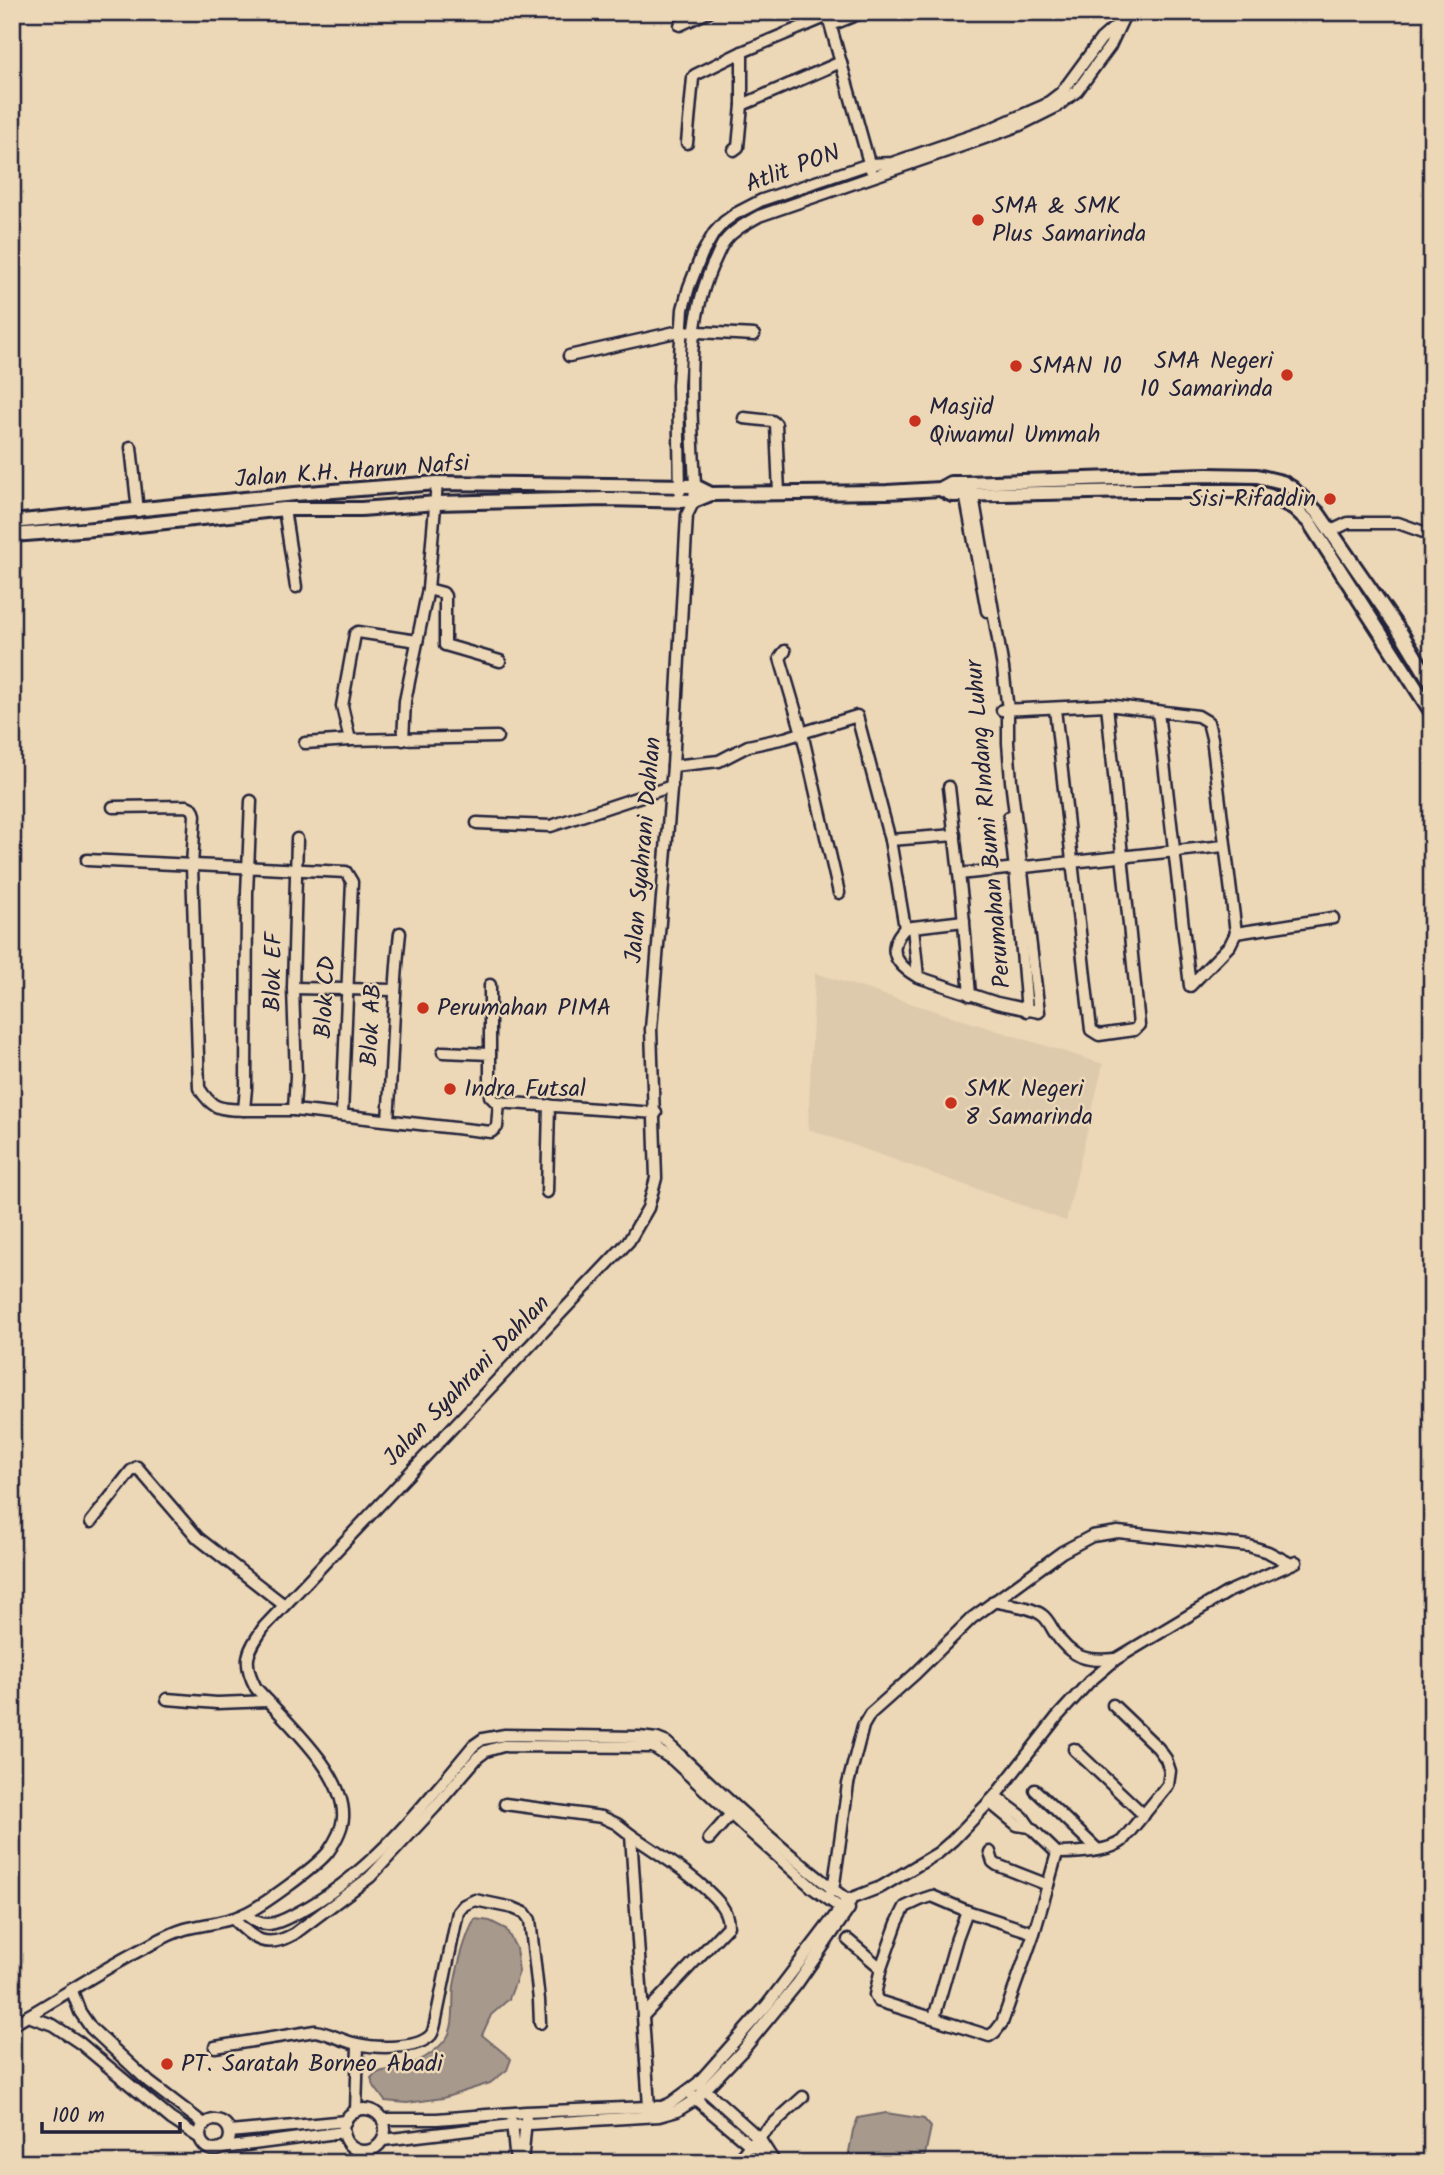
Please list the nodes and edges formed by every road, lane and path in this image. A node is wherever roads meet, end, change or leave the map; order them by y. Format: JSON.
{"nodes":[{"id":1,"x":708,"y":12,"type":"edge"},
{"id":2,"x":863,"y":12,"type":"edge"},
{"id":3,"x":1123,"y":17,"type":"edge"},
{"id":4,"x":828,"y":18,"type":"edge"},
{"id":5,"x":680,"y":25,"type":"dead end"},
{"id":6,"x":742,"y":52,"type":"junction"},
{"id":7,"x":841,"y":62,"type":"junction"},
{"id":8,"x":741,"y":105,"type":"junction"},
{"id":9,"x":687,"y":143,"type":"dead end"},
{"id":10,"x":734,"y":150,"type":"dead end"},
{"id":11,"x":869,"y":164,"type":"junction"},
{"id":12,"x":873,"y":177,"type":"junction"},
{"id":13,"x":680,"y":331,"type":"junction"},
{"id":14,"x":695,"y":331,"type":"junction"},
{"id":15,"x":754,"y":335,"type":"dead end"},
{"id":16,"x":569,"y":356,"type":"dead end"},
{"id":17,"x":744,"y":418,"type":"dead end"},
{"id":18,"x":131,"y":447,"type":"dead end"},
{"id":19,"x":437,"y":483,"type":"junction"},
{"id":20,"x":680,"y":486,"type":"junction"},
{"id":21,"x":695,"y":486,"type":"junction"},
{"id":22,"x":968,"y":489,"type":"junction"},
{"id":23,"x":779,"y":493,"type":"junction"},
{"id":24,"x":710,"y":494,"type":"junction"},
{"id":25,"x":681,"y":500,"type":"junction"},
{"id":26,"x":694,"y":501,"type":"junction"},
{"id":27,"x":437,"y":503,"type":"junction"},
{"id":28,"x":156,"y":509,"type":"junction"},
{"id":29,"x":284,"y":509,"type":"junction"},
{"id":30,"x":138,"y":511,"type":"junction"},
{"id":31,"x":687,"y":515,"type":"junction"},
{"id":32,"x":12,"y":522,"type":"edge"},
{"id":33,"x":158,"y":523,"type":"junction"},
{"id":34,"x":1331,"y":531,"type":"junction"},
{"id":35,"x":12,"y":535,"type":"edge"},
{"id":36,"x":1432,"y":536,"type":"edge"},
{"id":37,"x":296,"y":587,"type":"dead end"},
{"id":38,"x":428,"y":589,"type":"junction"},
{"id":39,"x":417,"y":641,"type":"junction"},
{"id":40,"x":785,"y":651,"type":"dead end"},
{"id":41,"x":500,"y":661,"type":"dead end"},
{"id":42,"x":1429,"y":681,"type":"edge"},
{"id":43,"x":1414,"y":686,"type":"junction"},
{"id":44,"x":1107,"y":705,"type":"junction"},
{"id":45,"x":1055,"y":709,"type":"junction"},
{"id":46,"x":1005,"y":710,"type":"junction"},
{"id":47,"x":1158,"y":712,"type":"junction"},
{"id":48,"x":1432,"y":713,"type":"edge"},
{"id":49,"x":802,"y":733,"type":"junction"},
{"id":50,"x":498,"y":737,"type":"dead end"},
{"id":51,"x":350,"y":740,"type":"junction"},
{"id":52,"x":403,"y":740,"type":"junction"},
{"id":53,"x":304,"y":743,"type":"dead end"},
{"id":54,"x":677,"y":766,"type":"junction"},
{"id":55,"x":672,"y":786,"type":"junction"},
{"id":56,"x":949,"y":787,"type":"dead end"},
{"id":57,"x":251,"y":801,"type":"dead end"},
{"id":58,"x":113,"y":807,"type":"dead end"},
{"id":59,"x":477,"y":823,"type":"dead end"},
{"id":60,"x":955,"y":835,"type":"junction"},
{"id":61,"x":297,"y":839,"type":"dead end"},
{"id":62,"x":890,"y":840,"type":"junction"},
{"id":63,"x":1224,"y":846,"type":"junction"},
{"id":64,"x":1175,"y":851,"type":"junction"},
{"id":65,"x":1122,"y":857,"type":"junction"},
{"id":66,"x":87,"y":860,"type":"dead end"},
{"id":67,"x":1072,"y":862,"type":"junction"},
{"id":68,"x":192,"y":866,"type":"junction"},
{"id":69,"x":248,"y":867,"type":"junction"},
{"id":70,"x":1019,"y":869,"type":"junction"},
{"id":71,"x":297,"y":870,"type":"junction"},
{"id":72,"x":960,"y":874,"type":"junction"},
{"id":73,"x":839,"y":893,"type":"dead end"},
{"id":74,"x":1333,"y":918,"type":"dead end"},
{"id":75,"x":964,"y":921,"type":"junction"},
{"id":76,"x":909,"y":927,"type":"junction"},
{"id":77,"x":400,"y":933,"type":"dead end"},
{"id":78,"x":1236,"y":933,"type":"junction"},
{"id":79,"x":918,"y":977,"type":"junction"},
{"id":80,"x":490,"y":985,"type":"dead end"},
{"id":81,"x":293,"y":988,"type":"junction"},
{"id":82,"x":347,"y":990,"type":"junction"},
{"id":83,"x":394,"y":990,"type":"junction"},
{"id":84,"x":970,"y":995,"type":"junction"},
{"id":85,"x":1027,"y":1012,"type":"junction"},
{"id":86,"x":443,"y":1052,"type":"dead end"},
{"id":87,"x":490,"y":1054,"type":"junction"},
{"id":88,"x":499,"y":1102,"type":"junction"},
{"id":89,"x":549,"y":1105,"type":"junction"},
{"id":90,"x":293,"y":1110,"type":"junction"},
{"id":91,"x":244,"y":1111,"type":"junction"},
{"id":92,"x":656,"y":1113,"type":"junction"},
{"id":93,"x":342,"y":1114,"type":"junction"},
{"id":94,"x":388,"y":1119,"type":"junction"},
{"id":95,"x":547,"y":1192,"type":"dead end"},
{"id":96,"x":91,"y":1522,"type":"dead end"},
{"id":97,"x":994,"y":1601,"type":"junction"},
{"id":98,"x":284,"y":1605,"type":"junction"},
{"id":99,"x":1116,"y":1659,"type":"junction"},
{"id":100,"x":167,"y":1699,"type":"dead end"},
{"id":101,"x":268,"y":1701,"type":"junction"},
{"id":102,"x":1113,"y":1705,"type":"dead end"},
{"id":103,"x":1074,"y":1749,"type":"dead end"},
{"id":104,"x":1035,"y":1790,"type":"dead end"},
{"id":105,"x":992,"y":1799,"type":"junction"},
{"id":106,"x":505,"y":1804,"type":"dead end"},
{"id":107,"x":731,"y":1814,"type":"junction"},
{"id":108,"x":1144,"y":1815,"type":"junction"},
{"id":109,"x":631,"y":1835,"type":"junction"},
{"id":110,"x":709,"y":1839,"type":"dead end"},
{"id":111,"x":1097,"y":1849,"type":"junction"},
{"id":112,"x":990,"y":1852,"type":"dead end"},
{"id":113,"x":1057,"y":1853,"type":"junction"},
{"id":114,"x":1048,"y":1885,"type":"junction"},
{"id":115,"x":830,"y":1894,"type":"junction"},
{"id":116,"x":847,"y":1906,"type":"junction"},
{"id":117,"x":967,"y":1912,"type":"junction"},
{"id":118,"x":296,"y":1913,"type":"junction"},
{"id":119,"x":245,"y":1914,"type":"junction"},
{"id":120,"x":233,"y":1919,"type":"junction"},
{"id":121,"x":305,"y":1925,"type":"junction"},
{"id":122,"x":1034,"y":1933,"type":"junction"},
{"id":123,"x":848,"y":1940,"type":"dead end"},
{"id":124,"x":881,"y":1968,"type":"junction"},
{"id":125,"x":72,"y":1991,"type":"junction"},
{"id":126,"x":28,"y":2016,"type":"junction"},
{"id":127,"x":643,"y":2016,"type":"junction"},
{"id":128,"x":934,"y":2018,"type":"junction"},
{"id":129,"x":540,"y":2023,"type":"dead end"},
{"id":130,"x":12,"y":2025,"type":"edge"},
{"id":131,"x":91,"y":2028,"type":"junction"},
{"id":132,"x":80,"y":2042,"type":"junction"},
{"id":133,"x":358,"y":2045,"type":"junction"},
{"id":134,"x":215,"y":2047,"type":"dead end"},
{"id":135,"x":701,"y":2086,"type":"junction"},
{"id":136,"x":687,"y":2092,"type":"junction"},
{"id":137,"x":803,"y":2097,"type":"dead end"},
{"id":138,"x":696,"y":2099,"type":"junction"},
{"id":139,"x":649,"y":2108,"type":"junction"},
{"id":140,"x":356,"y":2111,"type":"junction"},
{"id":141,"x":526,"y":2112,"type":"junction"},
{"id":142,"x":513,"y":2113,"type":"junction"},
{"id":143,"x":382,"y":2119,"type":"junction"},
{"id":144,"x":204,"y":2124,"type":"junction"},
{"id":145,"x":526,"y":2124,"type":"junction"},
{"id":146,"x":512,"y":2125,"type":"junction"},
{"id":147,"x":345,"y":2126,"type":"junction"},
{"id":148,"x":230,"y":2132,"type":"junction"},
{"id":149,"x":200,"y":2138,"type":"junction"},
{"id":150,"x":383,"y":2140,"type":"junction"},
{"id":151,"x":754,"y":2142,"type":"junction"},
{"id":152,"x":218,"y":2149,"type":"junction"},
{"id":153,"x":366,"y":2151,"type":"junction"},
{"id":154,"x":212,"y":2162,"type":"edge"},
{"id":155,"x":365,"y":2163,"type":"edge"},
{"id":156,"x":516,"y":2163,"type":"edge"},
{"id":157,"x":522,"y":2163,"type":"edge"},
{"id":158,"x":736,"y":2163,"type":"edge"},
{"id":159,"x":775,"y":2163,"type":"edge"}],
"edges":[{"from":1,"to":5,"type":"street"},
{"from":2,"to":4,"type":"street"},
{"from":3,"to":11,"type":"street","name":"Atlit PON"},
{"from":3,"to":12,"type":"street","name":"Atlit PON"},
{"from":4,"to":6,"type":"street"},
{"from":4,"to":7,"type":"street"},
{"from":6,"to":8,"type":"street"},
{"from":6,"to":9,"type":"street"},
{"from":7,"to":8,"type":"street"},
{"from":7,"to":11,"type":"street"},
{"from":8,"to":10,"type":"street"},
{"from":11,"to":12,"type":"street"},
{"from":11,"to":13,"type":"street","name":"Atlit PON"},
{"from":12,"to":14,"type":"street","name":"Atlit PON"},
{"from":13,"to":14,"type":"street"},
{"from":13,"to":16,"type":"street"},
{"from":13,"to":20,"type":"street","name":"Atlit PON"},
{"from":14,"to":15,"type":"street"},
{"from":14,"to":21,"type":"street","name":"Atlit PON"},
{"from":17,"to":23,"type":"street"},
{"from":18,"to":30,"type":"street"},
{"from":19,"to":20,"type":"main road","name":"Jalan K.H. Harun Nafsi"},
{"from":19,"to":27,"type":"street"},
{"from":19,"to":28,"type":"main road","name":"Jalan K.H. Harun Nafsi"},
{"from":20,"to":21,"type":"main road","name":"Jalan K.H. Harun Nafsi"},
{"from":20,"to":25,"type":"street","name":"Atlit PON"},
{"from":21,"to":24,"type":"main road"},
{"from":21,"to":26,"type":"street","name":"Atlit PON"},
{"from":22,"to":23,"type":"main road"},
{"from":22,"to":34,"type":"main road"},
{"from":22,"to":43,"type":"main road"},
{"from":22,"to":46,"type":"street","name":"Perumahan Bumi RIndang Luhur"},
{"from":23,"to":24,"type":"main road"},
{"from":24,"to":26,"type":"main road"},
{"from":25,"to":26,"type":"main road","name":"Jalan K.H. Harun Nafsi"},
{"from":25,"to":27,"type":"main road","name":"Jalan K.H. Harun Nafsi"},
{"from":25,"to":31,"type":"street","name":"Jalan Syahrani Dahlan"},
{"from":26,"to":31,"type":"street","name":"Jalan Syahrani Dahlan"},
{"from":27,"to":29,"type":"main road","name":"Jalan K.H. Harun Nafsi"},
{"from":27,"to":38,"type":"street"},
{"from":28,"to":30,"type":"main road","name":"Jalan K.H. Harun Nafsi"},
{"from":28,"to":33,"type":"main road"},
{"from":29,"to":33,"type":"main road","name":"Jalan K.H. Harun Nafsi"},
{"from":29,"to":37,"type":"street"},
{"from":30,"to":32,"type":"main road","name":"Jalan K.H. Harun Nafsi"},
{"from":31,"to":54,"type":"street","name":"Jalan Syahrani Dahlan"},
{"from":33,"to":35,"type":"main road","name":"Jalan K.H. Harun Nafsi"},
{"from":34,"to":36,"type":"street"},
{"from":34,"to":42,"type":"main road"},
{"from":38,"to":39,"type":"street"},
{"from":38,"to":41,"type":"street"},
{"from":39,"to":51,"type":"street"},
{"from":39,"to":52,"type":"street"},
{"from":40,"to":49,"type":"street"},
{"from":42,"to":43,"type":"main road"},
{"from":43,"to":48,"type":"main road"},
{"from":44,"to":45,"type":"street"},
{"from":44,"to":47,"type":"street"},
{"from":44,"to":65,"type":"street"},
{"from":45,"to":46,"type":"street"},
{"from":45,"to":67,"type":"street"},
{"from":46,"to":70,"type":"street","name":"Perumahan Bumi RIndang Luhur"},
{"from":47,"to":63,"type":"street"},
{"from":47,"to":64,"type":"street"},
{"from":49,"to":54,"type":"street"},
{"from":49,"to":62,"type":"street"},
{"from":49,"to":73,"type":"street"},
{"from":50,"to":52,"type":"street"},
{"from":51,"to":52,"type":"street"},
{"from":51,"to":53,"type":"street"},
{"from":54,"to":55,"type":"street","name":"Jalan Syahrani Dahlan"},
{"from":55,"to":59,"type":"street"},
{"from":55,"to":92,"type":"street","name":"Jalan Syahrani Dahlan"},
{"from":56,"to":60,"type":"street"},
{"from":57,"to":69,"type":"street"},
{"from":58,"to":68,"type":"street"},
{"from":60,"to":62,"type":"street"},
{"from":60,"to":72,"type":"street"},
{"from":61,"to":71,"type":"street","name":"Blok EF"},
{"from":62,"to":76,"type":"street"},
{"from":63,"to":64,"type":"street"},
{"from":63,"to":78,"type":"street"},
{"from":64,"to":65,"type":"street"},
{"from":64,"to":78,"type":"street"},
{"from":65,"to":67,"type":"street"},
{"from":65,"to":67,"type":"street"},
{"from":66,"to":68,"type":"street"},
{"from":67,"to":70,"type":"street"},
{"from":68,"to":69,"type":"street"},
{"from":68,"to":91,"type":"street"},
{"from":69,"to":71,"type":"street"},
{"from":69,"to":91,"type":"street"},
{"from":70,"to":72,"type":"street"},
{"from":70,"to":85,"type":"street","name":"Perumahan Bumi RIndang Luhur"},
{"from":70,"to":85,"type":"street"},
{"from":71,"to":81,"type":"street","name":"Blok EF"},
{"from":71,"to":82,"type":"street","name":"Blok CD"},
{"from":72,"to":75,"type":"street"},
{"from":74,"to":78,"type":"street"},
{"from":75,"to":76,"type":"street"},
{"from":75,"to":84,"type":"street"},
{"from":76,"to":79,"type":"street"},
{"from":76,"to":79,"type":"street"},
{"from":77,"to":83,"type":"street","name":"Blok AB"},
{"from":79,"to":84,"type":"street","name":"Perumahan Bumi RIndang Luhur"},
{"from":80,"to":87,"type":"street"},
{"from":81,"to":82,"type":"street"},
{"from":81,"to":90,"type":"street","name":"Blok EF"},
{"from":82,"to":83,"type":"street"},
{"from":82,"to":93,"type":"street","name":"Blok CD"},
{"from":83,"to":94,"type":"street","name":"Blok AB"},
{"from":84,"to":85,"type":"street","name":"Perumahan Bumi RIndang Luhur"},
{"from":86,"to":87,"type":"street"},
{"from":87,"to":88,"type":"street"},
{"from":88,"to":89,"type":"street"},
{"from":88,"to":94,"type":"street"},
{"from":89,"to":92,"type":"street"},
{"from":89,"to":95,"type":"street"},
{"from":90,"to":91,"type":"street"},
{"from":90,"to":93,"type":"street"},
{"from":92,"to":98,"type":"street","name":"Jalan Syahrani Dahlan"},
{"from":93,"to":94,"type":"street"},
{"from":96,"to":98,"type":"street"},
{"from":97,"to":99,"type":"street"},
{"from":97,"to":99,"type":"street"},
{"from":97,"to":115,"type":"street"},
{"from":98,"to":101,"type":"street","name":"Jalan Syahrani Dahlan"},
{"from":99,"to":105,"type":"street"},
{"from":100,"to":101,"type":"street"},
{"from":101,"to":119,"type":"street","name":"Jalan Syahrani Dahlan"},
{"from":102,"to":108,"type":"street"},
{"from":103,"to":108,"type":"street"},
{"from":104,"to":111,"type":"street"},
{"from":105,"to":113,"type":"street"},
{"from":105,"to":116,"type":"street"},
{"from":106,"to":109,"type":"street"},
{"from":107,"to":110,"type":"street"},
{"from":107,"to":115,"type":"street"},
{"from":107,"to":121,"type":"street"},
{"from":108,"to":111,"type":"street"},
{"from":109,"to":127,"type":"street"},
{"from":109,"to":127,"type":"street"},
{"from":111,"to":113,"type":"street"},
{"from":112,"to":114,"type":"street"},
{"from":113,"to":114,"type":"street"},
{"from":114,"to":122,"type":"street"},
{"from":115,"to":116,"type":"street"},
{"from":115,"to":118,"type":"street"},
{"from":116,"to":135,"type":"street"},
{"from":117,"to":122,"type":"street"},
{"from":117,"to":124,"type":"street"},
{"from":117,"to":128,"type":"street"},
{"from":118,"to":119,"type":"street"},
{"from":118,"to":121,"type":"street"},
{"from":119,"to":120,"type":"street","name":"Jalan Syahrani Dahlan"},
{"from":120,"to":121,"type":"street"},
{"from":120,"to":125,"type":"street","name":"Jalan Syahrani Dahlan"},
{"from":122,"to":128,"type":"street"},
{"from":123,"to":124,"type":"street"},
{"from":124,"to":128,"type":"street"},
{"from":125,"to":126,"type":"street","name":"Jalan Syahrani Dahlan"},
{"from":125,"to":131,"type":"street"},
{"from":126,"to":130,"type":"street","name":"Jalan Syahrani Dahlan"},
{"from":126,"to":132,"type":"street"},
{"from":127,"to":139,"type":"street"},
{"from":129,"to":133,"type":"street"},
{"from":131,"to":132,"type":"street"},
{"from":131,"to":144,"type":"street"},
{"from":132,"to":149,"type":"street"},
{"from":133,"to":134,"type":"street"},
{"from":133,"to":140,"type":"street"},
{"from":135,"to":136,"type":"street"},
{"from":135,"to":138,"type":"street"},
{"from":135,"to":151,"type":"street"},
{"from":136,"to":138,"type":"street"},
{"from":136,"to":139,"type":"street"},
{"from":137,"to":151,"type":"street"},
{"from":138,"to":145,"type":"street"},
{"from":138,"to":151,"type":"street"},
{"from":139,"to":141,"type":"street"},
{"from":140,"to":143,"type":"street"},
{"from":140,"to":147,"type":"street"},
{"from":141,"to":142,"type":"street"},
{"from":141,"to":145,"type":"street"},
{"from":142,"to":143,"type":"street"},
{"from":142,"to":146,"type":"street"},
{"from":143,"to":150,"type":"street"},
{"from":144,"to":148,"type":"street"},
{"from":144,"to":149,"type":"street"},
{"from":145,"to":146,"type":"street"},
{"from":145,"to":157,"type":"street"},
{"from":146,"to":150,"type":"street"},
{"from":146,"to":156,"type":"street"},
{"from":147,"to":148,"type":"street"},
{"from":147,"to":152,"type":"street"},
{"from":147,"to":153,"type":"street"},
{"from":148,"to":152,"type":"street"},
{"from":149,"to":152,"type":"street"},
{"from":150,"to":153,"type":"street"},
{"from":151,"to":158,"type":"street"},
{"from":151,"to":159,"type":"street"},
{"from":152,"to":154,"type":"street"},
{"from":153,"to":155,"type":"street"}]}
